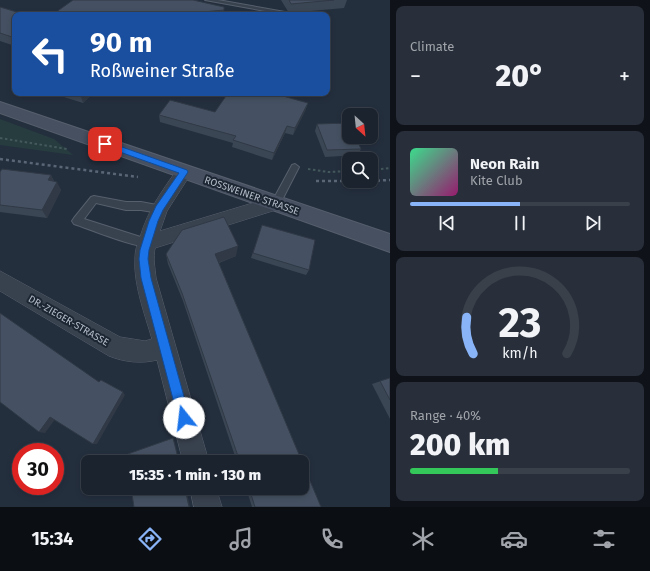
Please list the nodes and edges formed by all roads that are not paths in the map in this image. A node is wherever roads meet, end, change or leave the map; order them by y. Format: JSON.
{"nodes":[{"id":1,"x":208,"y":0,"type":"edge"},
{"id":2,"x":282,"y":12,"type":"dead end"},
{"id":3,"x":0,"y":107,"type":"edge"},
{"id":4,"x":295,"y":167,"type":"road end"},
{"id":5,"x":184,"y":172,"type":"junction"},
{"id":6,"x":276,"y":203,"type":"junction"},
{"id":7,"x":159,"y":208,"type":"junction"},
{"id":8,"x":147,"y":243,"type":"junction"},
{"id":9,"x":390,"y":243,"type":"edge"},
{"id":10,"x":0,"y":280,"type":"edge"},
{"id":11,"x":164,"y":347,"type":"junction"},
{"id":12,"x":194,"y":455,"type":"edge"},
{"id":13,"x":205,"y":495,"type":"edge"},
{"id":14,"x":208,"y":507,"type":"edge"}],
"edges":[{"from":1,"to":2,"type":"lane"},
{"from":3,"to":5,"type":"main road","name":"ROSSWEINER STRASSE"},
{"from":4,"to":6,"type":"lane"},
{"from":5,"to":6,"type":"main road","name":"ROSSWEINER STRASSE"},
{"from":5,"to":7,"type":"street"},
{"from":6,"to":8,"type":"street"},
{"from":6,"to":9,"type":"main road","name":"ROSSWEINER STRASSE"},
{"from":7,"to":8,"type":"street"},
{"from":7,"to":8,"type":"lane"},
{"from":8,"to":11,"type":"street"},
{"from":10,"to":11,"type":"street","name":"DR.-ZIEGER-STRASSE"},
{"from":11,"to":12,"type":"street"},
{"from":13,"to":14,"type":"street"}]}
